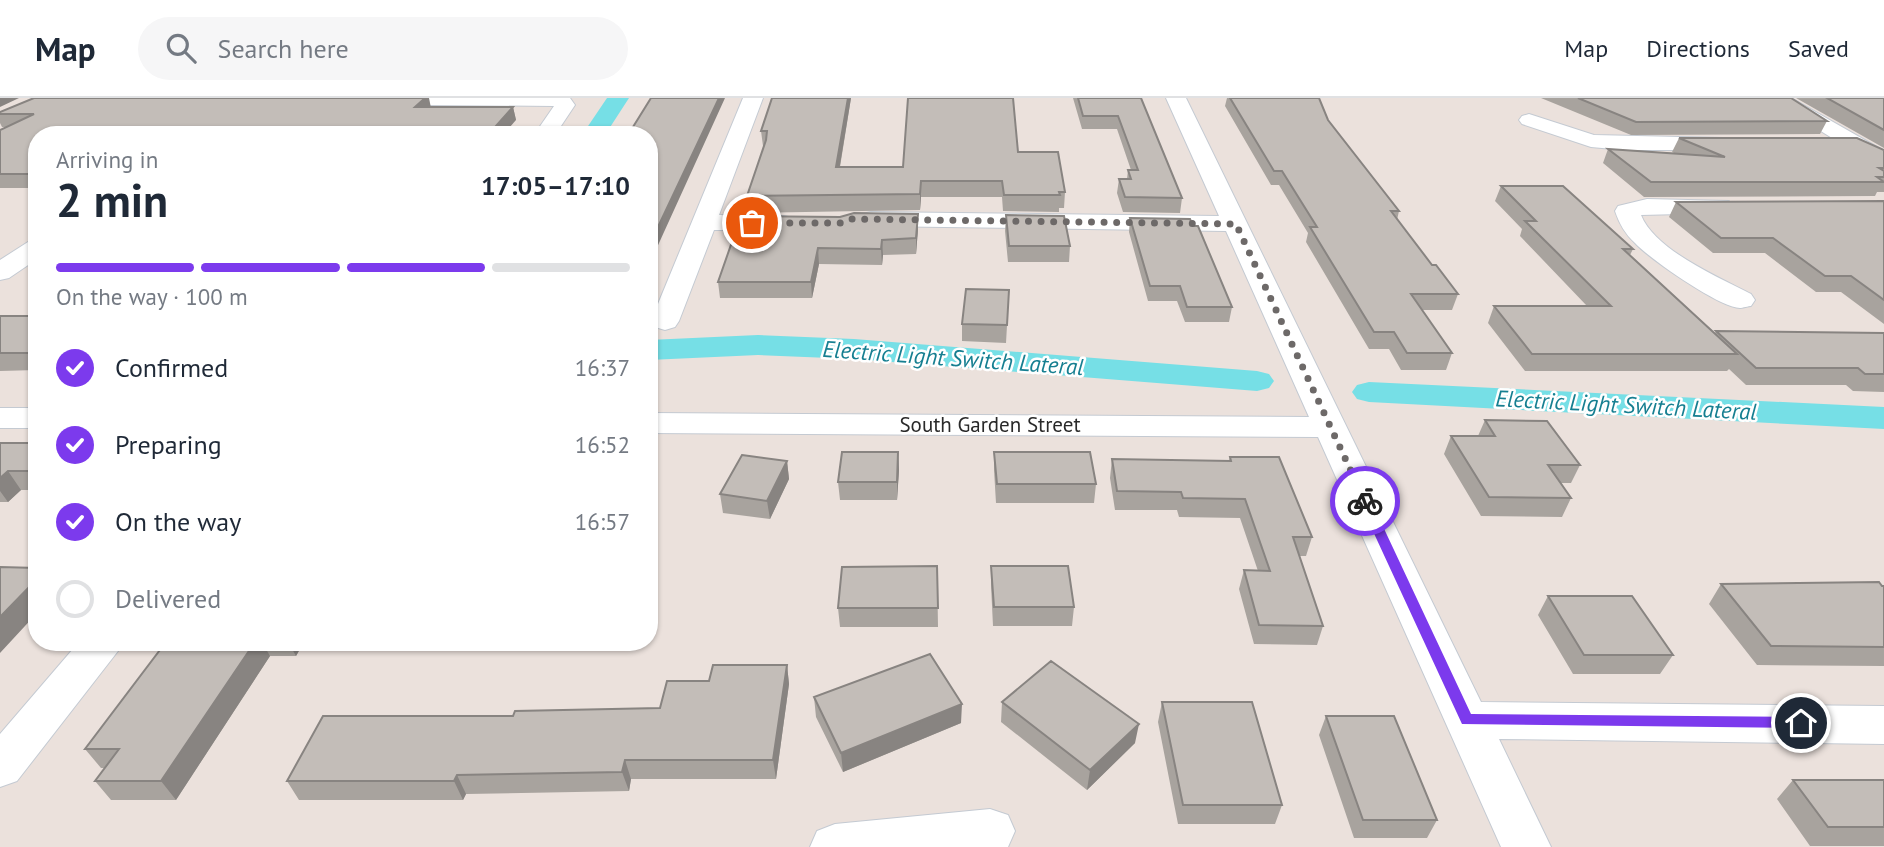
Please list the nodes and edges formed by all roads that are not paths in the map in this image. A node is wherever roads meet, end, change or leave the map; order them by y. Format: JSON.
{"nodes":[{"id":1,"x":311,"y":98,"type":"edge"},
{"id":2,"x":490,"y":98,"type":"edge"},
{"id":3,"x":753,"y":98,"type":"edge"},
{"id":4,"x":1177,"y":98,"type":"edge"},
{"id":5,"x":1777,"y":98,"type":"edge"},
{"id":6,"x":1529,"y":120,"type":"dead end"},
{"id":7,"x":550,"y":126,"type":"edge"},
{"id":8,"x":1809,"y":143,"type":"edge"},
{"id":9,"x":1856,"y":143,"type":"junction"},
{"id":10,"x":1743,"y":144,"type":"edge"},
{"id":11,"x":1884,"y":160,"type":"edge"},
{"id":12,"x":1745,"y":206,"type":"edge"},
{"id":13,"x":852,"y":219,"type":"edge"},
{"id":14,"x":704,"y":222,"type":"junction"},
{"id":15,"x":811,"y":223,"type":"edge"},
{"id":16,"x":1236,"y":224,"type":"junction"},
{"id":17,"x":28,"y":253,"type":"edge"},
{"id":18,"x":0,"y":272,"type":"edge"},
{"id":19,"x":1741,"y":300,"type":"dead end"},
{"id":20,"x":665,"y":321,"type":"dead end"},
{"id":21,"x":0,"y":418,"type":"edge"},
{"id":22,"x":28,"y":418,"type":"edge"},
{"id":23,"x":658,"y":423,"type":"edge"},
{"id":24,"x":1330,"y":427,"type":"junction"},
{"id":25,"x":97,"y":651,"type":"edge"},
{"id":26,"x":1467,"y":720,"type":"junction"},
{"id":27,"x":1884,"y":725,"type":"edge"},
{"id":28,"x":0,"y":767,"type":"edge"},
{"id":29,"x":990,"y":831,"type":"dead end"},
{"id":30,"x":835,"y":847,"type":"edge"},
{"id":31,"x":1526,"y":847,"type":"edge"}],
"edges":[{"from":1,"to":2,"type":"street"},
{"from":2,"to":7,"type":"street"},
{"from":3,"to":14,"type":"street"},
{"from":4,"to":16,"type":"street"},
{"from":5,"to":9,"type":"street"},
{"from":6,"to":10,"type":"street"},
{"from":8,"to":9,"type":"street"},
{"from":9,"to":11,"type":"street"},
{"from":12,"to":19,"type":"street"},
{"from":13,"to":16,"type":"street"},
{"from":14,"to":15,"type":"street"},
{"from":14,"to":20,"type":"street"},
{"from":16,"to":24,"type":"street"},
{"from":17,"to":18,"type":"street"},
{"from":21,"to":22,"type":"street"},
{"from":23,"to":24,"type":"street","name":"South Garden Street"},
{"from":24,"to":26,"type":"street"},
{"from":25,"to":28,"type":"street"},
{"from":26,"to":27,"type":"street"},
{"from":26,"to":31,"type":"street"},
{"from":29,"to":30,"type":"street"}]}
